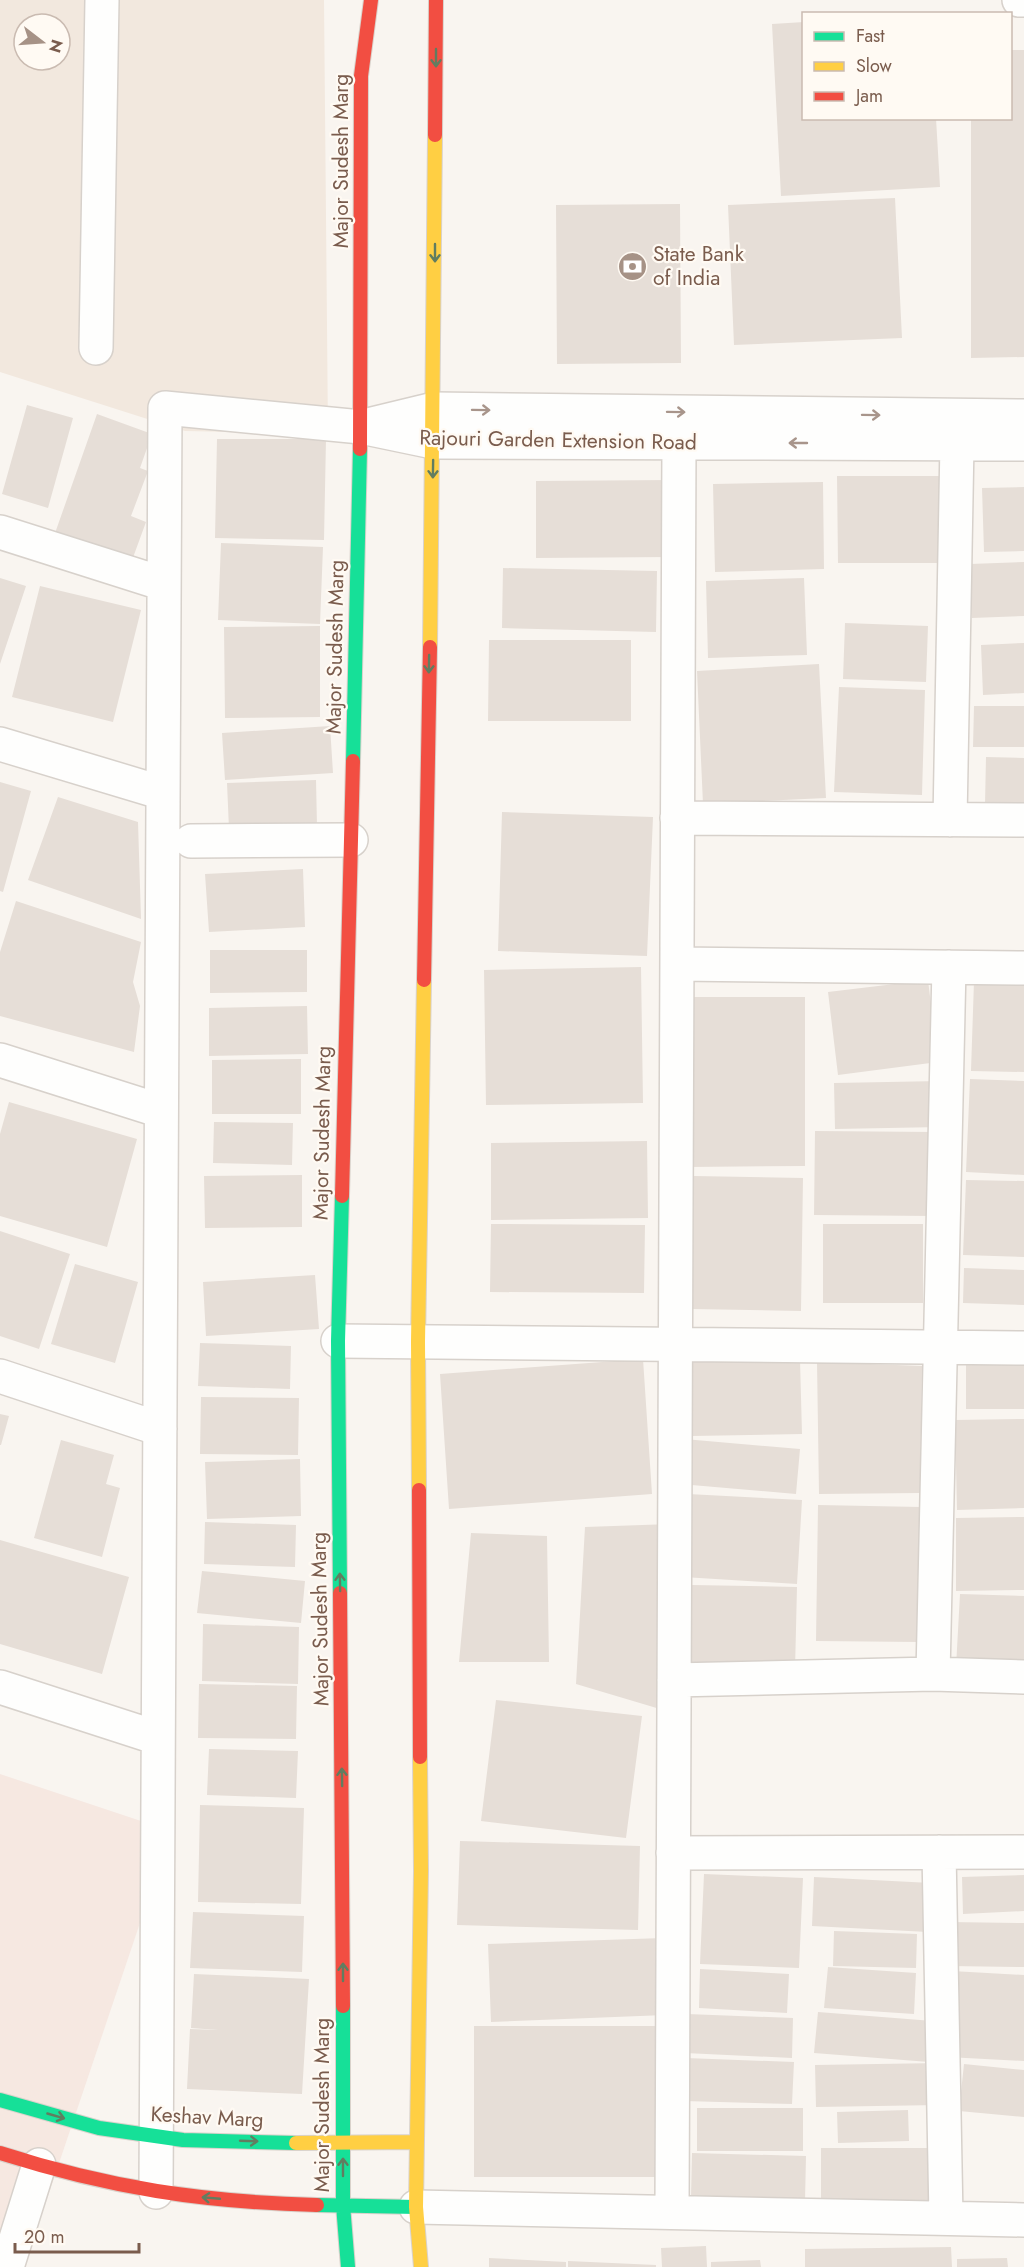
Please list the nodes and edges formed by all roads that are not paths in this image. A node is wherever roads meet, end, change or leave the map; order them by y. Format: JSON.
{"nodes":[{"id":1,"x":102,"y":0,"type":"edge"},
{"id":2,"x":371,"y":0,"type":"edge"},
{"id":3,"x":436,"y":0,"type":"edge"},
{"id":4,"x":1019,"y":0,"type":"edge"},
{"id":5,"x":1024,"y":0,"type":"edge"},
{"id":6,"x":96,"y":348,"type":"dead end"},
{"id":7,"x":434,"y":409,"type":"junction"},
{"id":8,"x":1024,"y":416,"type":"edge"},
{"id":9,"x":361,"y":427,"type":"junction"},
{"id":10,"x":433,"y":442,"type":"junction"},
{"id":11,"x":679,"y":443,"type":"junction"},
{"id":12,"x":957,"y":443,"type":"junction"},
{"id":13,"x":1024,"y":444,"type":"edge"},
{"id":14,"x":0,"y":531,"type":"edge"},
{"id":15,"x":164,"y":584,"type":"junction"},
{"id":16,"x":0,"y":744,"type":"edge"},
{"id":17,"x":163,"y":793,"type":"junction"},
{"id":18,"x":677,"y":818,"type":"junction"},
{"id":19,"x":950,"y":820,"type":"junction"},
{"id":20,"x":1024,"y":820,"type":"edge"},
{"id":21,"x":351,"y":840,"type":"junction"},
{"id":22,"x":191,"y":841,"type":"dead end"},
{"id":23,"x":677,"y":964,"type":"junction"},
{"id":24,"x":949,"y":967,"type":"junction"},
{"id":25,"x":1024,"y":968,"type":"edge"},
{"id":26,"x":0,"y":1060,"type":"edge"},
{"id":27,"x":161,"y":1111,"type":"junction"},
{"id":28,"x":338,"y":1341,"type":"junction"},
{"id":29,"x":418,"y":1342,"type":"junction"},
{"id":30,"x":675,"y":1345,"type":"junction"},
{"id":31,"x":940,"y":1348,"type":"junction"},
{"id":32,"x":1024,"y":1348,"type":"edge"},
{"id":33,"x":0,"y":1376,"type":"edge"},
{"id":34,"x":160,"y":1429,"type":"junction"},
{"id":35,"x":933,"y":1674,"type":"junction"},
{"id":36,"x":1024,"y":1677,"type":"edge"},
{"id":37,"x":674,"y":1680,"type":"junction"},
{"id":38,"x":0,"y":1687,"type":"edge"},
{"id":39,"x":159,"y":1738,"type":"junction"},
{"id":40,"x":939,"y":1852,"type":"junction"},
{"id":41,"x":1024,"y":1852,"type":"edge"},
{"id":42,"x":673,"y":1853,"type":"junction"},
{"id":43,"x":0,"y":2100,"type":"edge"},
{"id":44,"x":157,"y":2137,"type":"junction"},
{"id":45,"x":417,"y":2142,"type":"junction"},
{"id":46,"x":343,"y":2144,"type":"junction"},
{"id":47,"x":0,"y":2153,"type":"edge"},
{"id":48,"x":39,"y":2165,"type":"junction"},
{"id":49,"x":156,"y":2192,"type":"junction"},
{"id":50,"x":343,"y":2205,"type":"junction"},
{"id":51,"x":416,"y":2207,"type":"junction"},
{"id":52,"x":672,"y":2212,"type":"junction"},
{"id":53,"x":946,"y":2218,"type":"junction"},
{"id":54,"x":1024,"y":2220,"type":"edge"},
{"id":55,"x":7,"y":2267,"type":"edge"},
{"id":56,"x":348,"y":2267,"type":"edge"},
{"id":57,"x":421,"y":2267,"type":"edge"}],
"edges":[{"from":1,"to":6,"type":"street"},
{"from":2,"to":9,"type":"street","name":"Major Sudesh Marg"},
{"from":3,"to":7,"type":"street","one_way":true},
{"from":4,"to":5,"type":"street"},
{"from":7,"to":8,"type":"street","name":"Rajouri Garden Extension Road","one_way":true},
{"from":7,"to":9,"type":"street","name":"Rajouri Garden Extension Road"},
{"from":7,"to":10,"type":"street"},
{"from":9,"to":10,"type":"street","name":"Rajouri Garden Extension Road"},
{"from":9,"to":15,"type":"street"},
{"from":9,"to":21,"type":"street","name":"Major Sudesh Marg"},
{"from":10,"to":11,"type":"street","name":"Rajouri Garden Extension Road"},
{"from":10,"to":29,"type":"street","one_way":true},
{"from":12,"to":11,"type":"street","name":"Rajouri Garden Extension Road","one_way":true},
{"from":11,"to":18,"type":"street"},
{"from":12,"to":13,"type":"street","name":"Rajouri Garden Extension Road"},
{"from":12,"to":19,"type":"street"},
{"from":14,"to":15,"type":"street"},
{"from":15,"to":17,"type":"street"},
{"from":16,"to":17,"type":"street"},
{"from":17,"to":27,"type":"street"},
{"from":18,"to":19,"type":"street"},
{"from":18,"to":23,"type":"street"},
{"from":19,"to":20,"type":"street"},
{"from":21,"to":22,"type":"street"},
{"from":21,"to":28,"type":"street","name":"Major Sudesh Marg"},
{"from":23,"to":24,"type":"street"},
{"from":23,"to":30,"type":"street"},
{"from":24,"to":25,"type":"street"},
{"from":24,"to":31,"type":"street"},
{"from":26,"to":27,"type":"street"},
{"from":27,"to":34,"type":"street"},
{"from":28,"to":29,"type":"street"},
{"from":46,"to":28,"type":"street","name":"Major Sudesh Marg","one_way":true},
{"from":29,"to":30,"type":"street"},
{"from":29,"to":45,"type":"street"},
{"from":30,"to":31,"type":"street"},
{"from":30,"to":37,"type":"street"},
{"from":31,"to":32,"type":"street"},
{"from":31,"to":35,"type":"street"},
{"from":33,"to":34,"type":"street"},
{"from":34,"to":39,"type":"street"},
{"from":35,"to":36,"type":"street"},
{"from":35,"to":37,"type":"street"},
{"from":37,"to":42,"type":"street"},
{"from":38,"to":39,"type":"street"},
{"from":39,"to":44,"type":"street"},
{"from":40,"to":41,"type":"street"},
{"from":40,"to":42,"type":"street"},
{"from":40,"to":53,"type":"street"},
{"from":42,"to":52,"type":"street"},
{"from":43,"to":44,"type":"street","name":"Keshav Marg","one_way":true},
{"from":44,"to":46,"type":"street","name":"Keshav Marg","one_way":true},
{"from":44,"to":49,"type":"street"},
{"from":45,"to":46,"type":"street","name":"Keshav Marg"},
{"from":45,"to":51,"type":"street"},
{"from":50,"to":46,"type":"street","name":"Major Sudesh Marg","one_way":true},
{"from":47,"to":48,"type":"street"},
{"from":48,"to":49,"type":"street"},
{"from":48,"to":55,"type":"street"},
{"from":50,"to":49,"type":"street","one_way":true},
{"from":50,"to":51,"type":"street"},
{"from":50,"to":56,"type":"street","name":"Major Sudesh Marg"},
{"from":51,"to":52,"type":"street"},
{"from":51,"to":57,"type":"street"},
{"from":52,"to":53,"type":"street"},
{"from":53,"to":54,"type":"street"}]}
